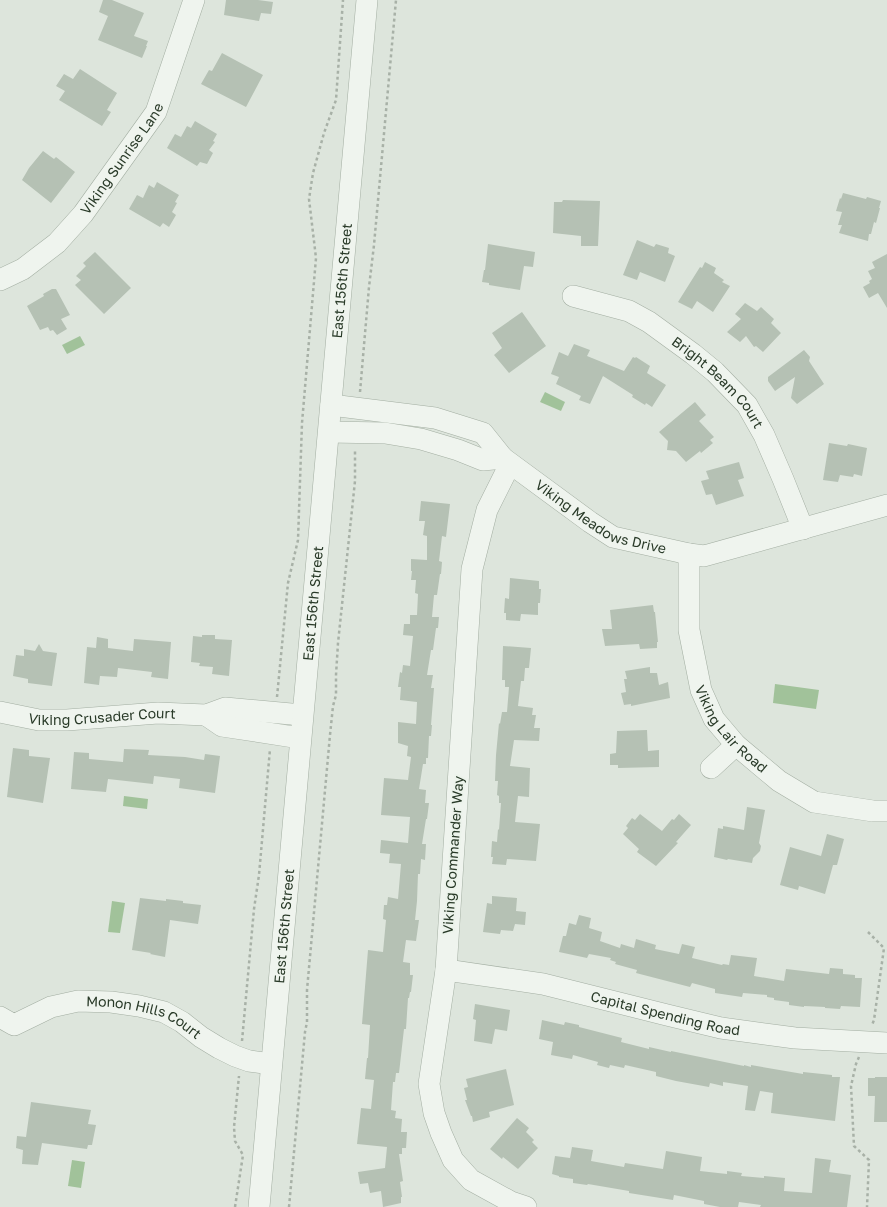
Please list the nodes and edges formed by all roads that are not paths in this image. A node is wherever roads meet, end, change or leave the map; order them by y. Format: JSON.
{"nodes":[{"id":1,"x":194,"y":0,"type":"edge"},
{"id":2,"x":367,"y":0,"type":"edge"},
{"id":3,"x":0,"y":280,"type":"edge"},
{"id":4,"x":573,"y":296,"type":"dead end"},
{"id":5,"x":331,"y":405,"type":"junction"},
{"id":6,"x":329,"y":432,"type":"junction"},
{"id":7,"x":506,"y":461,"type":"junction"},
{"id":8,"x":887,"y":505,"type":"edge"},
{"id":9,"x":802,"y":529,"type":"junction"},
{"id":10,"x":689,"y":554,"type":"junction"},
{"id":11,"x":0,"y":712,"type":"edge"},
{"id":12,"x":206,"y":715,"type":"junction"},
{"id":13,"x":302,"y":715,"type":"junction"},
{"id":14,"x":300,"y":738,"type":"junction"},
{"id":15,"x":736,"y":745,"type":"junction"},
{"id":16,"x":711,"y":768,"type":"dead end"},
{"id":17,"x":887,"y":811,"type":"edge"},
{"id":18,"x":446,"y":970,"type":"junction"},
{"id":19,"x":7,"y":1021,"type":"edge"},
{"id":20,"x":887,"y":1043,"type":"edge"},
{"id":21,"x":271,"y":1064,"type":"junction"},
{"id":22,"x":258,"y":1207,"type":"edge"},
{"id":23,"x":526,"y":1207,"type":"edge"}],
"edges":[{"from":1,"to":3,"type":"street","name":"Viking Sunrise Lane"},
{"from":2,"to":5,"type":"street","name":"East 156th Street"},
{"from":4,"to":9,"type":"street","name":"Bright Beam Court"},
{"from":5,"to":6,"type":"street","name":"East 156th Street"},
{"from":5,"to":7,"type":"street","name":"Viking Meadows Drive"},
{"from":6,"to":7,"type":"street"},
{"from":6,"to":13,"type":"street","name":"East 156th Street"},
{"from":7,"to":10,"type":"street","name":"Viking Meadows Drive"},
{"from":7,"to":18,"type":"street","name":"Viking Commander Way"},
{"from":8,"to":9,"type":"street","name":"Viking Meadows Drive"},
{"from":9,"to":10,"type":"street","name":"Viking Meadows Drive"},
{"from":10,"to":15,"type":"street","name":"Viking Lair Road"},
{"from":11,"to":12,"type":"street","name":"Viking Crusader Court"},
{"from":12,"to":13,"type":"street","name":"Viking Crusader Court"},
{"from":12,"to":14,"type":"street"},
{"from":13,"to":14,"type":"street","name":"East 156th Street"},
{"from":14,"to":21,"type":"street","name":"East 156th Street"},
{"from":15,"to":16,"type":"street"},
{"from":15,"to":17,"type":"street","name":"Viking Lair Road"},
{"from":18,"to":20,"type":"street","name":"Capital Spending Road"},
{"from":18,"to":23,"type":"street","name":"Viking Commander Way"},
{"from":19,"to":21,"type":"street","name":"Monon Hills Court"},
{"from":21,"to":22,"type":"street","name":"East 156th Street"}]}
